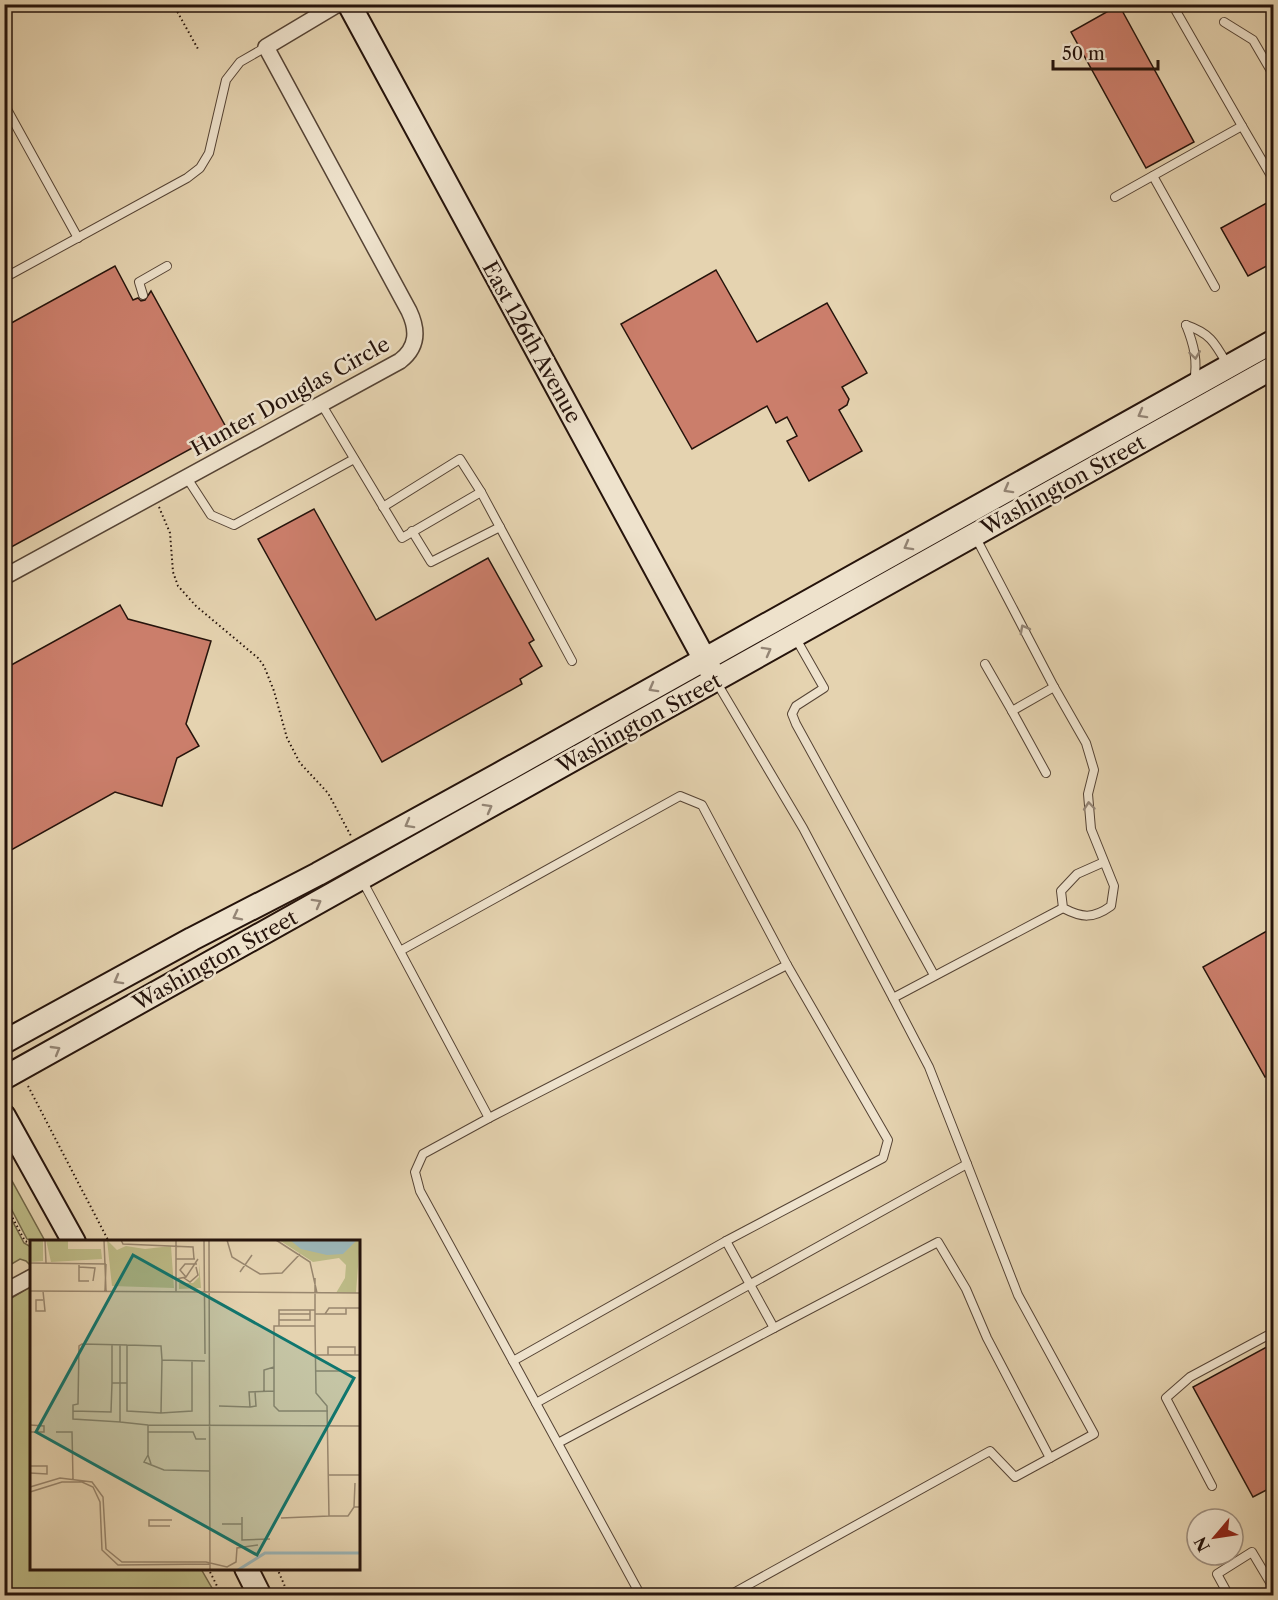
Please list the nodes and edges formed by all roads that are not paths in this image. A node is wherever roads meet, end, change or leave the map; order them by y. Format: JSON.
{"nodes":[{"id":1,"x":338,"y":4,"type":"edge"},
{"id":2,"x":349,"y":4,"type":"edge"},
{"id":3,"x":1172,"y":4,"type":"edge"},
{"id":4,"x":1224,"y":22,"type":"dead end"},
{"id":5,"x":266,"y":48,"type":"junction"},
{"id":6,"x":1274,"y":76,"type":"edge"},
{"id":7,"x":4,"y":104,"type":"edge"},
{"id":8,"x":1242,"y":126,"type":"junction"},
{"id":9,"x":1270,"y":174,"type":"dead end"},
{"id":10,"x":1153,"y":176,"type":"junction"},
{"id":11,"x":1115,"y":197,"type":"dead end"},
{"id":12,"x":78,"y":238,"type":"junction"},
{"id":13,"x":167,"y":266,"type":"dead end"},
{"id":14,"x":4,"y":278,"type":"edge"},
{"id":15,"x":1215,"y":287,"type":"dead end"},
{"id":16,"x":143,"y":295,"type":"dead end"},
{"id":17,"x":1274,"y":341,"type":"edge"},
{"id":18,"x":1228,"y":366,"type":"junction"},
{"id":19,"x":1274,"y":367,"type":"edge"},
{"id":20,"x":1193,"y":386,"type":"junction"},
{"id":21,"x":1240,"y":386,"type":"junction"},
{"id":22,"x":322,"y":405,"type":"junction"},
{"id":23,"x":354,"y":459,"type":"junction"},
{"id":24,"x":187,"y":478,"type":"junction"},
{"id":25,"x":481,"y":492,"type":"junction"},
{"id":26,"x":383,"y":507,"type":"junction"},
{"id":27,"x":959,"y":517,"type":"junction"},
{"id":28,"x":500,"y":527,"type":"junction"},
{"id":29,"x":412,"y":531,"type":"junction"},
{"id":30,"x":974,"y":534,"type":"junction"},
{"id":31,"x":4,"y":577,"type":"edge"},
{"id":32,"x":794,"y":636,"type":"junction"},
{"id":33,"x":704,"y":660,"type":"junction"},
{"id":34,"x":572,"y":661,"type":"dead end"},
{"id":35,"x":986,"y":663,"type":"dead end"},
{"id":36,"x":716,"y":680,"type":"junction"},
{"id":37,"x":1054,"y":687,"type":"junction"},
{"id":38,"x":1012,"y":711,"type":"junction"},
{"id":39,"x":1046,"y":772,"type":"dead end"},
{"id":40,"x":1104,"y":862,"type":"junction"},
{"id":41,"x":361,"y":879,"type":"junction"},
{"id":42,"x":1063,"y":908,"type":"junction"},
{"id":43,"x":400,"y":951,"type":"junction"},
{"id":44,"x":787,"y":965,"type":"junction"},
{"id":45,"x":934,"y":975,"type":"junction"},
{"id":46,"x":893,"y":998,"type":"junction"},
{"id":47,"x":4,"y":1042,"type":"edge"},
{"id":48,"x":4,"y":1078,"type":"edge"},
{"id":49,"x":4,"y":1116,"type":"edge"},
{"id":50,"x":489,"y":1118,"type":"junction"},
{"id":51,"x":967,"y":1164,"type":"junction"},
{"id":52,"x":73,"y":1240,"type":"edge"},
{"id":53,"x":726,"y":1241,"type":"junction"},
{"id":54,"x":30,"y":1278,"type":"edge"},
{"id":55,"x":750,"y":1286,"type":"junction"},
{"id":56,"x":4,"y":1292,"type":"edge"},
{"id":57,"x":774,"y":1328,"type":"junction"},
{"id":58,"x":1274,"y":1332,"type":"edge"},
{"id":59,"x":513,"y":1361,"type":"junction"},
{"id":60,"x":536,"y":1403,"type":"junction"},
{"id":61,"x":558,"y":1443,"type":"junction"},
{"id":62,"x":1050,"y":1458,"type":"junction"},
{"id":63,"x":1212,"y":1486,"type":"dead end"},
{"id":64,"x":247,"y":1570,"type":"edge"},
{"id":65,"x":1274,"y":1590,"type":"edge"},
{"id":66,"x":260,"y":1596,"type":"edge"},
{"id":67,"x":641,"y":1596,"type":"edge"},
{"id":68,"x":728,"y":1596,"type":"edge"},
{"id":69,"x":1229,"y":1596,"type":"edge"}],
"edges":[{"from":1,"to":5,"type":"street"},
{"from":2,"to":33,"type":"main road","name":"East 126th Avenue"},
{"from":3,"to":8,"type":"lane"},
{"from":4,"to":6,"type":"lane"},
{"from":5,"to":12,"type":"lane"},
{"from":5,"to":22,"type":"street","name":"Hunter Douglas Circle"},
{"from":7,"to":12,"type":"lane"},
{"from":8,"to":9,"type":"lane"},
{"from":8,"to":10,"type":"lane"},
{"from":10,"to":11,"type":"lane"},
{"from":10,"to":15,"type":"lane"},
{"from":12,"to":14,"type":"lane"},
{"from":13,"to":16,"type":"lane"},
{"from":17,"to":18,"type":"main road","name":"Washington Street"},
{"from":18,"to":20,"type":"main road","name":"Washington Street"},
{"from":18,"to":20,"type":"lane","one_way":true},
{"from":18,"to":21,"type":"main road"},
{"from":19,"to":21,"type":"main road","name":"Washington Street"},
{"from":20,"to":27,"type":"main road","name":"Washington Street","one_way":true},
{"from":21,"to":30,"type":"main road","name":"Washington Street"},
{"from":22,"to":23,"type":"lane"},
{"from":22,"to":24,"type":"street","name":"Hunter Douglas Circle"},
{"from":23,"to":24,"type":"lane"},
{"from":23,"to":26,"type":"lane"},
{"from":24,"to":31,"type":"street","name":"Hunter Douglas Circle"},
{"from":25,"to":26,"type":"lane"},
{"from":25,"to":28,"type":"lane"},
{"from":25,"to":29,"type":"lane"},
{"from":26,"to":29,"type":"lane"},
{"from":27,"to":30,"type":"lane"},
{"from":27,"to":33,"type":"main road","name":"Washington Street","one_way":true},
{"from":28,"to":29,"type":"lane"},
{"from":28,"to":34,"type":"lane"},
{"from":30,"to":32,"type":"main road","name":"Washington Street"},
{"from":37,"to":30,"type":"lane","one_way":true},
{"from":36,"to":32,"type":"main road","name":"Washington Street","one_way":true},
{"from":32,"to":45,"type":"lane"},
{"from":33,"to":36,"type":"main road","name":"East 126th Avenue"},
{"from":33,"to":47,"type":"main road","name":"Washington Street","one_way":true},
{"from":35,"to":38,"type":"lane"},
{"from":41,"to":36,"type":"main road","name":"Washington Street","one_way":true},
{"from":36,"to":46,"type":"lane"},
{"from":37,"to":38,"type":"lane"},
{"from":40,"to":37,"type":"lane","one_way":true},
{"from":38,"to":39,"type":"lane"},
{"from":40,"to":42,"type":"lane"},
{"from":40,"to":42,"type":"lane"},
{"from":41,"to":43,"type":"lane"},
{"from":48,"to":41,"type":"main road","name":"Washington Street","one_way":true},
{"from":42,"to":45,"type":"lane"},
{"from":43,"to":44,"type":"lane"},
{"from":43,"to":50,"type":"lane"},
{"from":44,"to":50,"type":"lane"},
{"from":44,"to":53,"type":"lane"},
{"from":45,"to":46,"type":"lane"},
{"from":46,"to":51,"type":"lane"},
{"from":49,"to":52,"type":"main road"},
{"from":50,"to":59,"type":"lane"},
{"from":51,"to":55,"type":"lane"},
{"from":51,"to":62,"type":"lane"},
{"from":53,"to":55,"type":"lane"},
{"from":53,"to":59,"type":"lane"},
{"from":54,"to":56,"type":"street"},
{"from":55,"to":57,"type":"lane"},
{"from":55,"to":60,"type":"lane"},
{"from":57,"to":61,"type":"lane"},
{"from":57,"to":62,"type":"lane"},
{"from":58,"to":63,"type":"lane"},
{"from":59,"to":60,"type":"lane"},
{"from":60,"to":61,"type":"lane"},
{"from":61,"to":67,"type":"lane"},
{"from":62,"to":68,"type":"lane"},
{"from":64,"to":66,"type":"main road"},
{"from":65,"to":69,"type":"lane"}]}
